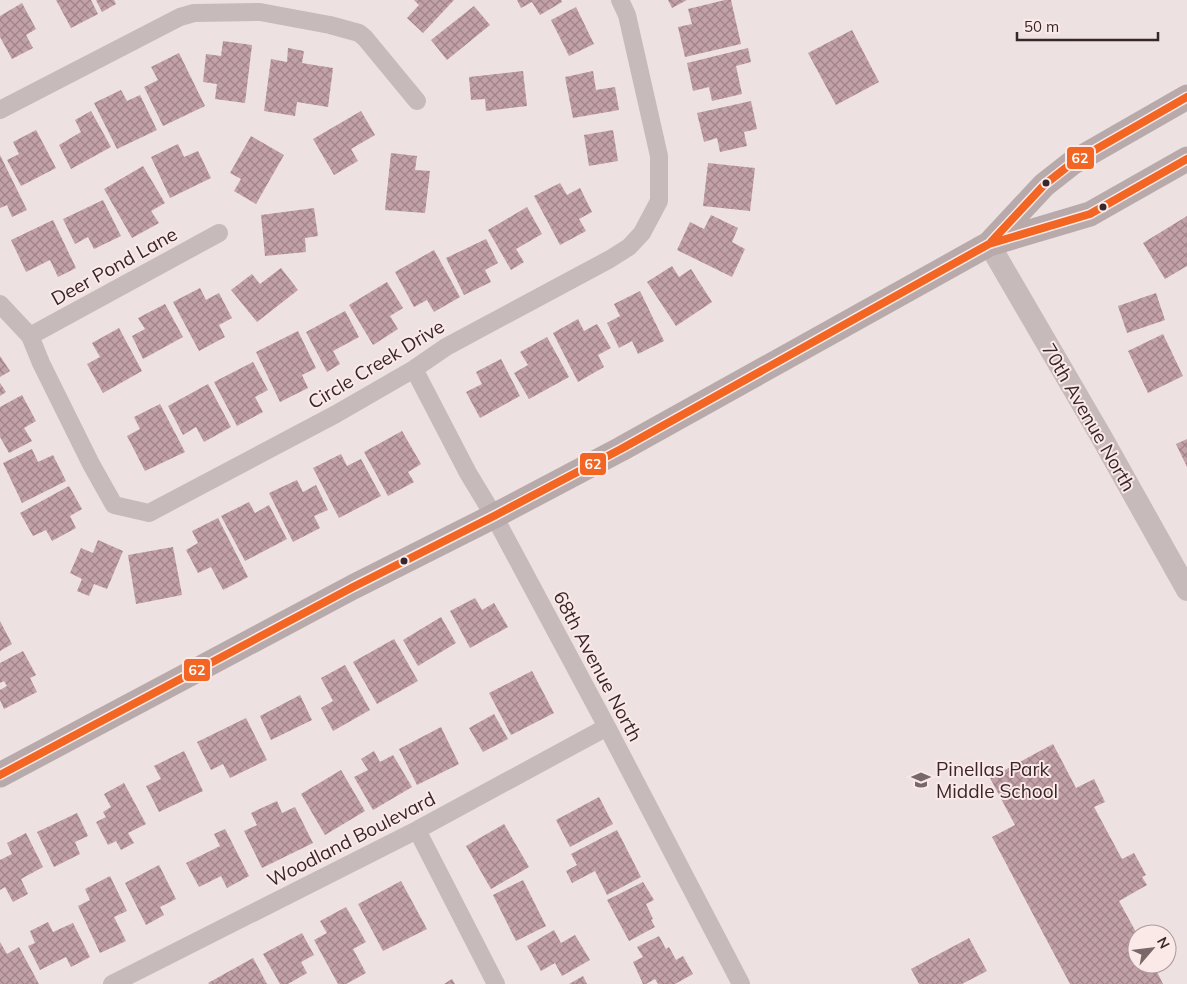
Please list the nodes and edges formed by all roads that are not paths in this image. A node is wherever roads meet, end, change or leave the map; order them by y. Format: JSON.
{"nodes":[{"id":1,"x":620,"y":0,"type":"edge"},
{"id":2,"x":1187,"y":98,"type":"edge"},
{"id":3,"x":417,"y":101,"type":"dead end"},
{"id":4,"x":0,"y":110,"type":"edge"},
{"id":5,"x":1187,"y":159,"type":"edge"},
{"id":6,"x":219,"y":233,"type":"dead end"},
{"id":7,"x":990,"y":244,"type":"junction"},
{"id":8,"x":0,"y":304,"type":"edge"},
{"id":9,"x":30,"y":336,"type":"junction"},
{"id":10,"x":414,"y":369,"type":"junction"},
{"id":11,"x":494,"y":516,"type":"junction"},
{"id":12,"x":1186,"y":587,"type":"edge"},
{"id":13,"x":607,"y":727,"type":"junction"},
{"id":14,"x":0,"y":775,"type":"edge"},
{"id":15,"x":417,"y":830,"type":"junction"},
{"id":16,"x":112,"y":984,"type":"edge"},
{"id":17,"x":496,"y":984,"type":"edge"},
{"id":18,"x":741,"y":984,"type":"edge"}],
"edges":[{"from":1,"to":10,"type":"street","name":"Circle Creek Drive"},
{"from":2,"to":7,"type":"main road"},
{"from":3,"to":4,"type":"street"},
{"from":5,"to":7,"type":"main road"},
{"from":6,"to":9,"type":"street","name":"Deer Pond Lane"},
{"from":7,"to":11,"type":"main road"},
{"from":7,"to":12,"type":"street","name":"70th Avenue North"},
{"from":8,"to":9,"type":"street","name":"Circle Creek Drive"},
{"from":9,"to":10,"type":"street","name":"Circle Creek Drive"},
{"from":10,"to":11,"type":"street","name":"68th Avenue North"},
{"from":11,"to":13,"type":"street","name":"68th Avenue North"},
{"from":11,"to":14,"type":"main road"},
{"from":13,"to":15,"type":"street","name":"Woodland Boulevard"},
{"from":13,"to":18,"type":"street","name":"68th Avenue North"},
{"from":15,"to":16,"type":"street","name":"Woodland Boulevard"},
{"from":15,"to":17,"type":"street"}]}
